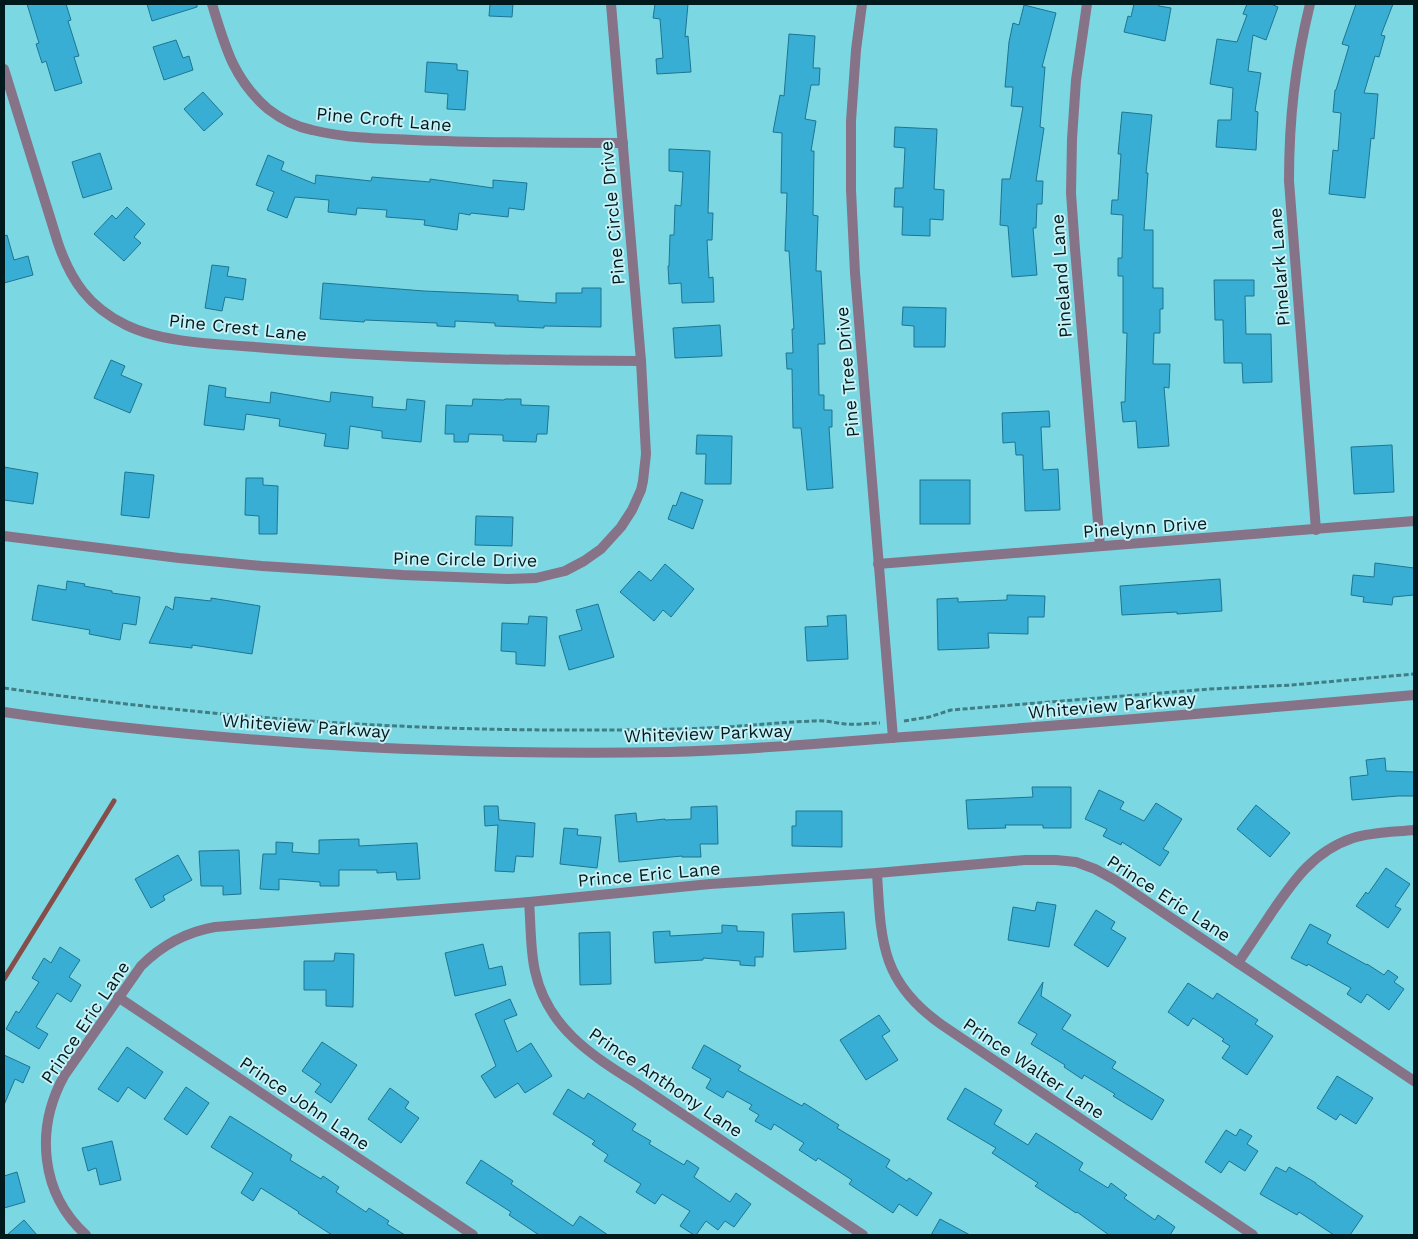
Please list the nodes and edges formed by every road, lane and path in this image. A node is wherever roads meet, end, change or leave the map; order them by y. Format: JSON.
{"nodes":[{"id":1,"x":212,"y":4,"type":"edge"},
{"id":2,"x":611,"y":4,"type":"edge"},
{"id":3,"x":862,"y":4,"type":"edge"},
{"id":4,"x":1087,"y":4,"type":"edge"},
{"id":5,"x":1310,"y":4,"type":"edge"},
{"id":6,"x":4,"y":69,"type":"edge"},
{"id":7,"x":623,"y":143,"type":"junction"},
{"id":8,"x":641,"y":361,"type":"junction"},
{"id":9,"x":1414,"y":521,"type":"edge"},
{"id":10,"x":1316,"y":530,"type":"junction"},
{"id":11,"x":4,"y":536,"type":"edge"},
{"id":12,"x":1100,"y":546,"type":"junction"},
{"id":13,"x":878,"y":564,"type":"junction"},
{"id":14,"x":1414,"y":674,"type":"edge"},
{"id":15,"x":4,"y":688,"type":"edge"},
{"id":16,"x":1414,"y":695,"type":"edge"},
{"id":17,"x":4,"y":712,"type":"edge"},
{"id":18,"x":917,"y":720,"type":"dead end"},
{"id":19,"x":864,"y":724,"type":"dead end"},
{"id":20,"x":893,"y":738,"type":"junction"},
{"id":21,"x":1414,"y":830,"type":"edge"},
{"id":22,"x":877,"y":873,"type":"junction"},
{"id":23,"x":529,"y":902,"type":"junction"},
{"id":24,"x":1238,"y":964,"type":"junction"},
{"id":25,"x":118,"y":997,"type":"junction"},
{"id":26,"x":1414,"y":1080,"type":"edge"},
{"id":27,"x":86,"y":1235,"type":"edge"},
{"id":28,"x":473,"y":1235,"type":"edge"},
{"id":29,"x":863,"y":1235,"type":"edge"},
{"id":30,"x":1253,"y":1235,"type":"edge"}],
"edges":[{"from":1,"to":7,"type":"street","name":"Pine Croft Lane"},
{"from":2,"to":7,"type":"street","name":"Pine Circle Drive"},
{"from":3,"to":13,"type":"street","name":"Pine Tree Drive"},
{"from":4,"to":12,"type":"street","name":"Pineland Lane"},
{"from":5,"to":10,"type":"street","name":"Pinelark Lane"},
{"from":6,"to":8,"type":"street","name":"Pine Crest Lane"},
{"from":7,"to":8,"type":"street","name":"Pine Circle Drive"},
{"from":8,"to":11,"type":"street","name":"Pine Circle Drive"},
{"from":9,"to":10,"type":"street","name":"Pinelynn Drive"},
{"from":10,"to":12,"type":"street","name":"Pinelynn Drive"},
{"from":12,"to":13,"type":"street","name":"Pinelynn Drive"},
{"from":13,"to":20,"type":"street","name":"Pine Tree Drive"},
{"from":14,"to":18,"type":"path"},
{"from":15,"to":19,"type":"path"},
{"from":16,"to":20,"type":"street","name":"Whiteview Parkway"},
{"from":17,"to":20,"type":"street","name":"Whiteview Parkway"},
{"from":21,"to":24,"type":"street"},
{"from":22,"to":23,"type":"street","name":"Prince Eric Lane"},
{"from":22,"to":24,"type":"street","name":"Prince Eric Lane"},
{"from":22,"to":30,"type":"street","name":"Prince Walter Lane"},
{"from":23,"to":25,"type":"street","name":"Prince Eric Lane"},
{"from":23,"to":29,"type":"street","name":"Prince Anthony Lane"},
{"from":24,"to":26,"type":"street","name":"Prince Eric Lane"},
{"from":25,"to":27,"type":"street","name":"Prince Eric Lane"},
{"from":25,"to":28,"type":"street","name":"Prince John Lane"}]}
